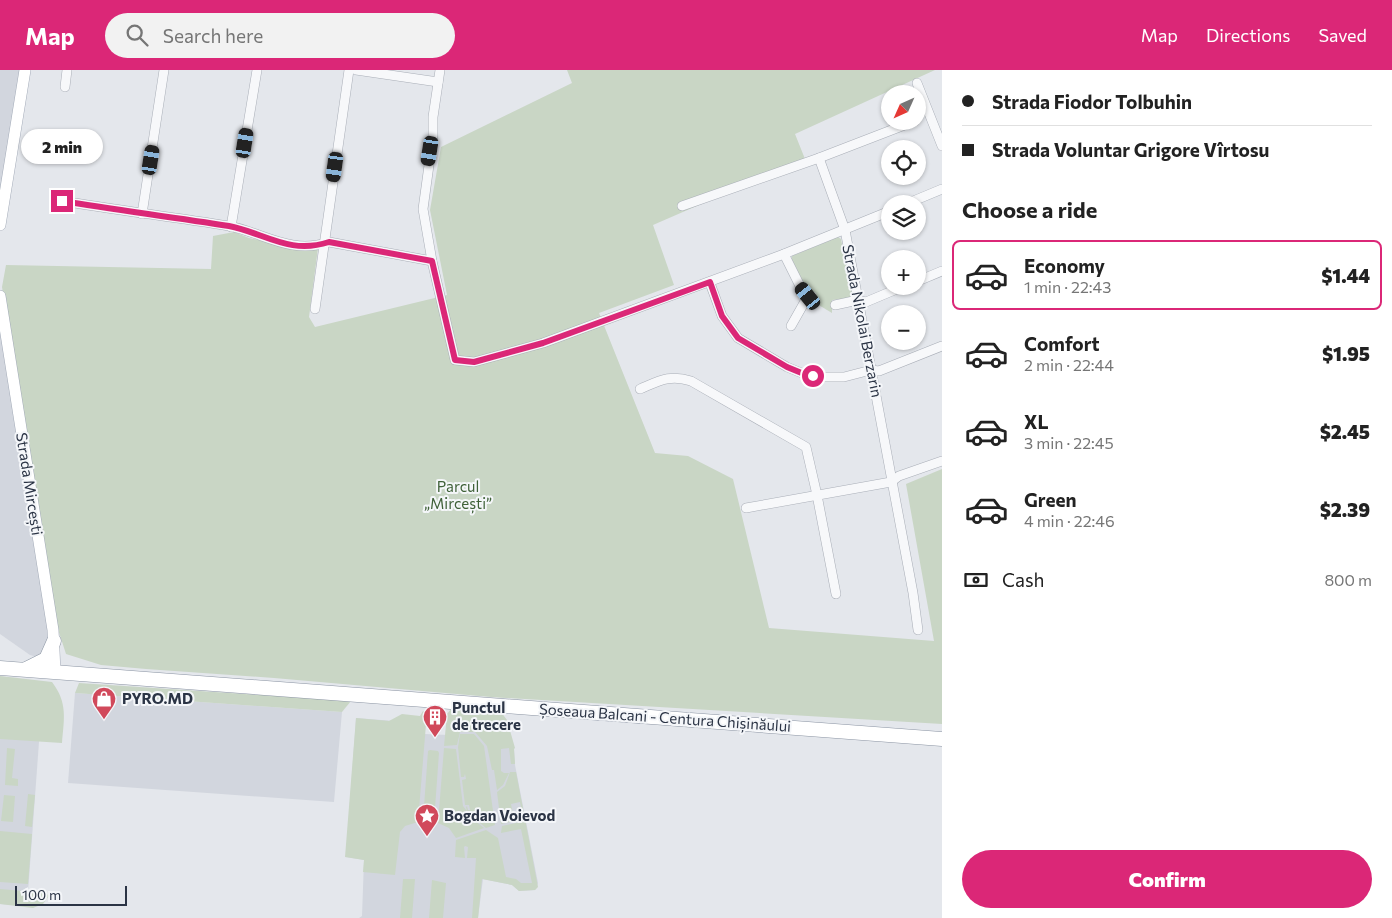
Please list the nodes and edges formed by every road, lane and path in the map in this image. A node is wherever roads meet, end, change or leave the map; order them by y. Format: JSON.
{"nodes":[{"id":1,"x":25,"y":70,"type":"edge"},
{"id":2,"x":67,"y":70,"type":"edge"},
{"id":3,"x":164,"y":70,"type":"edge"},
{"id":4,"x":257,"y":70,"type":"edge"},
{"id":5,"x":349,"y":70,"type":"edge"},
{"id":6,"x":356,"y":70,"type":"edge"},
{"id":7,"x":440,"y":70,"type":"edge"},
{"id":8,"x":438,"y":82,"type":"junction"},
{"id":9,"x":917,"y":83,"type":"dead end"},
{"id":10,"x":65,"y":86,"type":"dead end"},
{"id":11,"x":930,"y":115,"type":"junction"},
{"id":12,"x":926,"y":117,"type":"edge"},
{"id":13,"x":892,"y":130,"type":"edge"},
{"id":14,"x":942,"y":146,"type":"edge"},
{"id":15,"x":819,"y":158,"type":"junction"},
{"id":16,"x":942,"y":189,"type":"edge"},
{"id":17,"x":926,"y":196,"type":"edge"},
{"id":18,"x":62,"y":201,"type":"dead end"},
{"id":19,"x":682,"y":206,"type":"dead end"},
{"id":20,"x":142,"y":214,"type":"junction"},
{"id":21,"x":881,"y":214,"type":"edge"},
{"id":22,"x":0,"y":225,"type":"edge"},
{"id":23,"x":231,"y":227,"type":"junction"},
{"id":24,"x":845,"y":230,"type":"junction"},
{"id":25,"x":324,"y":244,"type":"junction"},
{"id":26,"x":784,"y":254,"type":"junction"},
{"id":27,"x":432,"y":261,"type":"junction"},
{"id":28,"x":942,"y":271,"type":"edge"},
{"id":29,"x":926,"y":278,"type":"edge"},
{"id":30,"x":710,"y":282,"type":"junction"},
{"id":31,"x":883,"y":295,"type":"edge"},
{"id":32,"x":0,"y":296,"type":"edge"},
{"id":33,"x":858,"y":300,"type":"junction"},
{"id":34,"x":835,"y":304,"type":"dead end"},
{"id":35,"x":315,"y":309,"type":"dead end"},
{"id":36,"x":791,"y":326,"type":"dead end"},
{"id":37,"x":942,"y":346,"type":"edge"},
{"id":38,"x":871,"y":370,"type":"junction"},
{"id":39,"x":640,"y":389,"type":"dead end"},
{"id":40,"x":942,"y":461,"type":"edge"},
{"id":41,"x":892,"y":482,"type":"junction"},
{"id":42,"x":817,"y":495,"type":"junction"},
{"id":43,"x":746,"y":508,"type":"dead end"},
{"id":44,"x":836,"y":594,"type":"dead end"},
{"id":45,"x":918,"y":630,"type":"dead end"},
{"id":46,"x":54,"y":641,"type":"junction"},
{"id":47,"x":0,"y":668,"type":"edge"},
{"id":48,"x":23,"y":670,"type":"junction"},
{"id":49,"x":55,"y":672,"type":"junction"},
{"id":50,"x":942,"y":739,"type":"edge"}],
"edges":[{"from":1,"to":22,"type":"main road"},
{"from":2,"to":10,"type":"street"},
{"from":3,"to":20,"type":"street"},
{"from":4,"to":23,"type":"street"},
{"from":5,"to":25,"type":"street"},
{"from":6,"to":8,"type":"street"},
{"from":7,"to":8,"type":"street"},
{"from":8,"to":27,"type":"street"},
{"from":9,"to":11,"type":"street"},
{"from":11,"to":12,"type":"street"},
{"from":11,"to":14,"type":"street"},
{"from":13,"to":15,"type":"street"},
{"from":15,"to":19,"type":"street"},
{"from":15,"to":24,"type":"street","name":"Strada Nikolai Berzarin"},
{"from":16,"to":17,"type":"street"},
{"from":18,"to":20,"type":"street"},
{"from":20,"to":23,"type":"street"},
{"from":21,"to":24,"type":"street"},
{"from":23,"to":25,"type":"street"},
{"from":24,"to":26,"type":"street"},
{"from":24,"to":33,"type":"street","name":"Strada Nikolai Berzarin"},
{"from":25,"to":27,"type":"street"},
{"from":25,"to":35,"type":"street"},
{"from":26,"to":30,"type":"street"},
{"from":26,"to":36,"type":"street"},
{"from":27,"to":30,"type":"street"},
{"from":28,"to":29,"type":"street"},
{"from":30,"to":38,"type":"street"},
{"from":31,"to":33,"type":"street"},
{"from":32,"to":46,"type":"main road","name":"Strada Mircești"},
{"from":33,"to":34,"type":"street"},
{"from":33,"to":38,"type":"street","name":"Strada Nikolai Berzarin"},
{"from":37,"to":38,"type":"street"},
{"from":38,"to":41,"type":"street","name":"Strada Nikolai Berzarin"},
{"from":39,"to":42,"type":"street"},
{"from":40,"to":41,"type":"street"},
{"from":41,"to":42,"type":"street"},
{"from":41,"to":45,"type":"street","name":"Strada Nikolai Berzarin"},
{"from":42,"to":43,"type":"street"},
{"from":42,"to":44,"type":"street"},
{"from":46,"to":48,"type":"highway"},
{"from":46,"to":49,"type":"main road","name":"Strada Mircești"},
{"from":47,"to":48,"type":"highway","name":"Șoseaua Balcani - Centura Chișinăului"},
{"from":48,"to":49,"type":"highway","name":"Șoseaua Balcani - Centura Chișinăului"},
{"from":49,"to":50,"type":"highway","name":"Șoseaua Balcani - Centura Chișinăului"}]}
